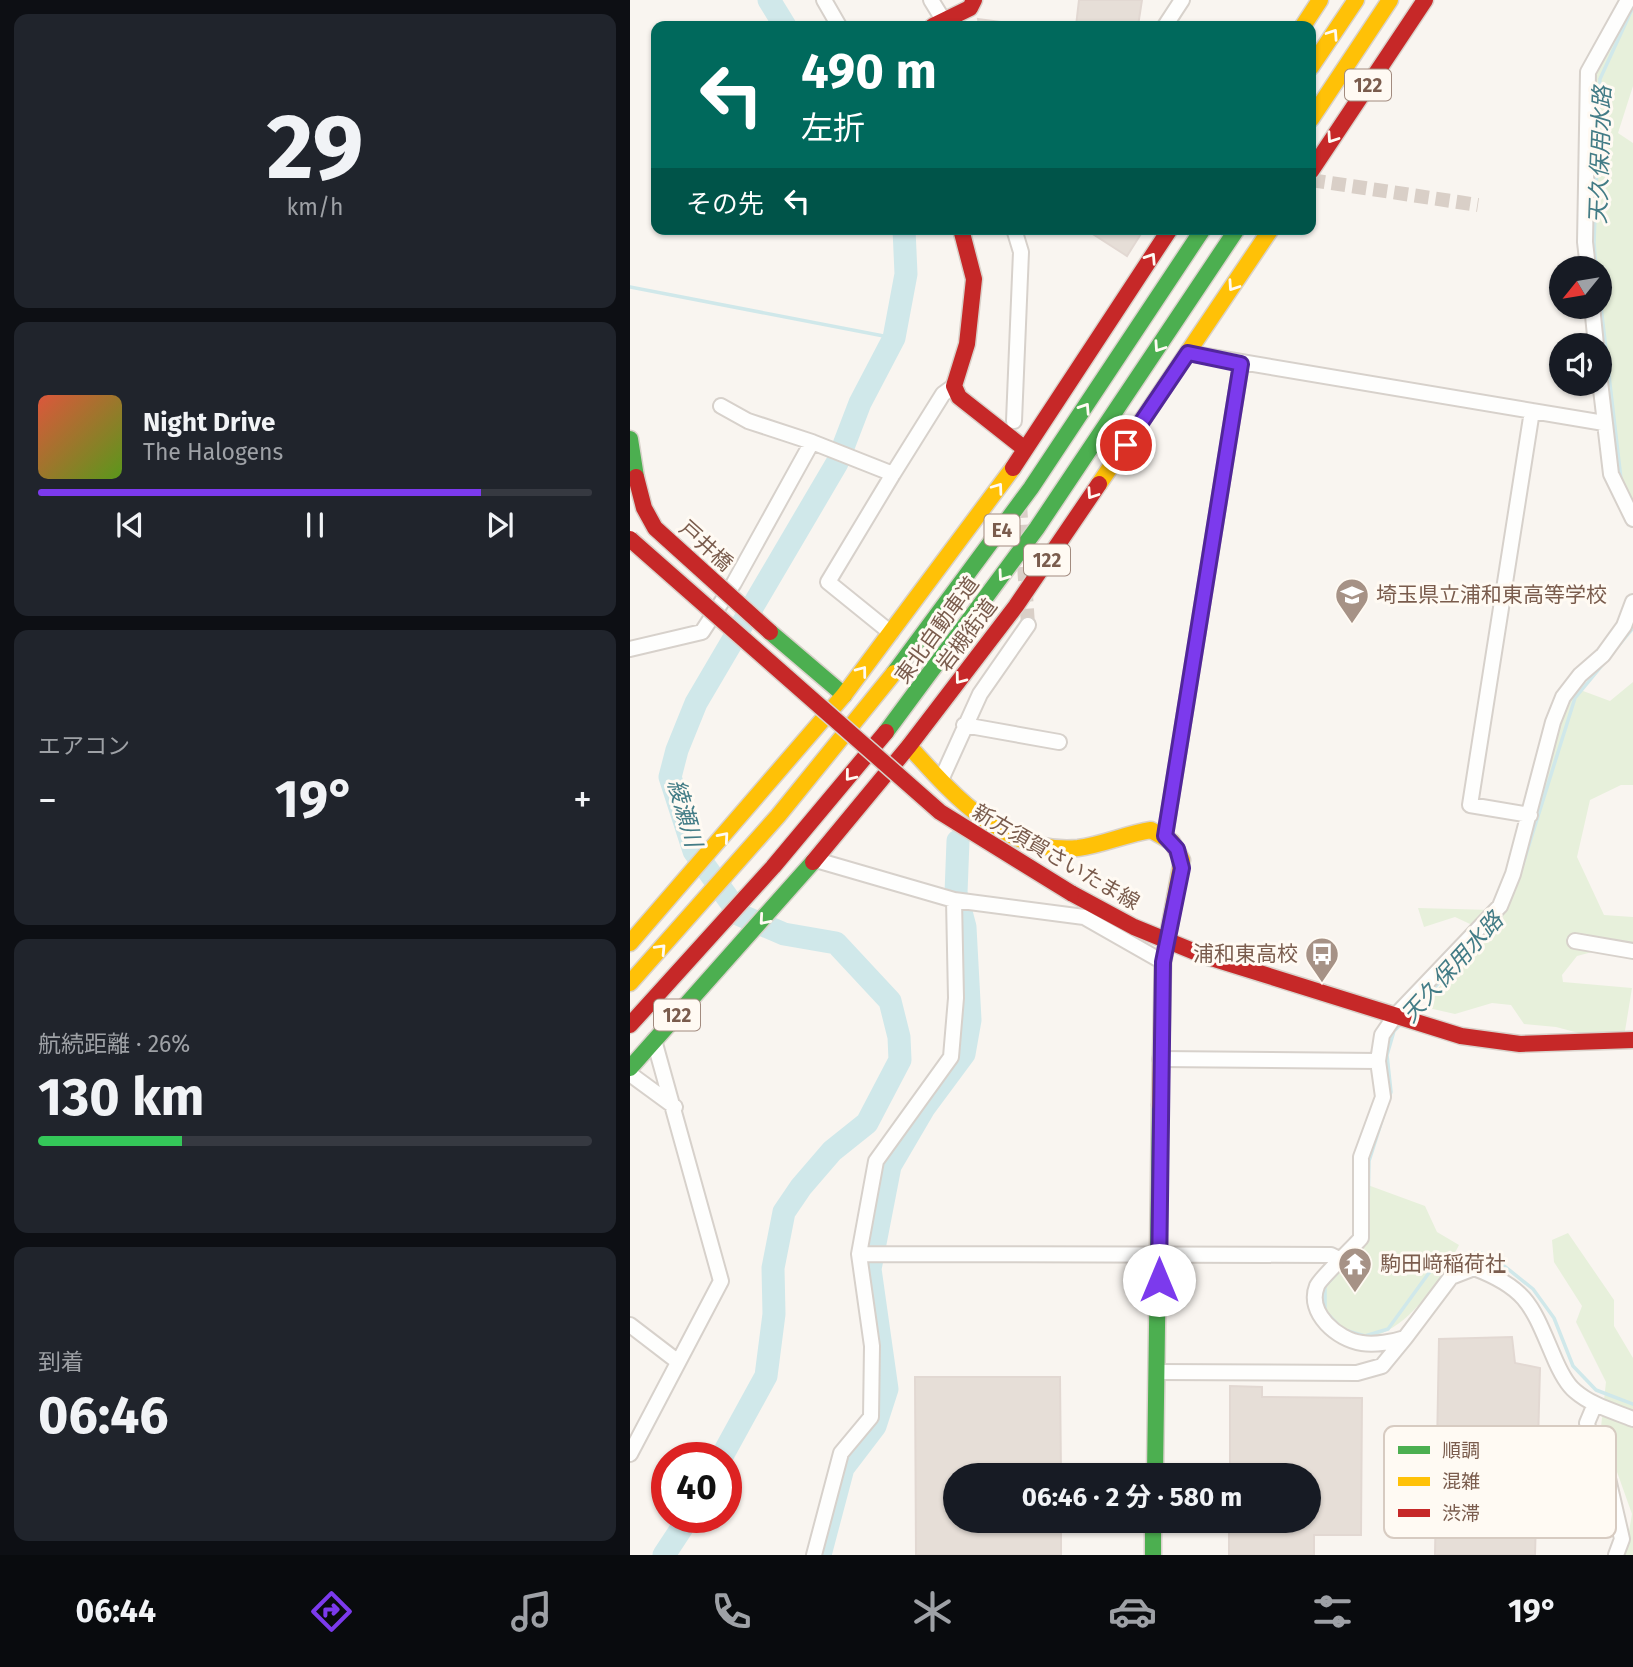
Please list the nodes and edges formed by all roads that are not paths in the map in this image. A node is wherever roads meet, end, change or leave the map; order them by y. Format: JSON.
{"nodes":[{"id":1,"x":824,"y":0,"type":"edge"},
{"id":2,"x":931,"y":0,"type":"edge"},
{"id":3,"x":974,"y":0,"type":"edge"},
{"id":4,"x":1182,"y":0,"type":"edge"},
{"id":5,"x":1356,"y":0,"type":"edge"},
{"id":6,"x":1390,"y":0,"type":"edge"},
{"id":7,"x":1425,"y":0,"type":"edge"},
{"id":8,"x":1628,"y":0,"type":"edge"},
{"id":9,"x":1312,"y":3,"type":"edge"},
{"id":10,"x":836,"y":21,"type":"edge"},
{"id":11,"x":940,"y":21,"type":"edge"},
{"id":12,"x":946,"y":21,"type":"edge"},
{"id":13,"x":1168,"y":21,"type":"edge"},
{"id":14,"x":1305,"y":21,"type":"edge"},
{"id":15,"x":1316,"y":60,"type":"edge"},
{"id":16,"x":1316,"y":111,"type":"edge"},
{"id":17,"x":1316,"y":164,"type":"edge"},
{"id":18,"x":963,"y":235,"type":"edge"},
{"id":19,"x":1016,"y":235,"type":"edge"},
{"id":20,"x":1166,"y":235,"type":"edge"},
{"id":21,"x":1199,"y":235,"type":"edge"},
{"id":22,"x":1233,"y":235,"type":"edge"},
{"id":23,"x":1267,"y":235,"type":"edge"},
{"id":24,"x":1587,"y":256,"type":"edge"},
{"id":25,"x":1188,"y":353,"type":"junction"},
{"id":26,"x":1241,"y":364,"type":"junction"},
{"id":27,"x":954,"y":386,"type":"junction"},
{"id":28,"x":1601,"y":396,"type":"edge"},
{"id":29,"x":720,"y":407,"type":"dead end"},
{"id":30,"x":1532,"y":411,"type":"junction"},
{"id":31,"x":1014,"y":421,"type":"dead end"},
{"id":32,"x":1604,"y":423,"type":"junction"},
{"id":33,"x":630,"y":439,"type":"edge"},
{"id":34,"x":813,"y":442,"type":"junction"},
{"id":35,"x":1025,"y":449,"type":"junction"},
{"id":36,"x":893,"y":474,"type":"junction"},
{"id":37,"x":1633,"y":519,"type":"edge"},
{"id":38,"x":630,"y":539,"type":"edge"},
{"id":39,"x":1633,"y":602,"type":"edge"},
{"id":40,"x":1028,"y":625,"type":"tunnel mouth"},
{"id":41,"x":891,"y":633,"type":"junction"},
{"id":42,"x":630,"y":649,"type":"edge"},
{"id":43,"x":844,"y":695,"type":"junction"},
{"id":44,"x":964,"y":725,"type":"junction"},
{"id":45,"x":1059,"y":742,"type":"dead end"},
{"id":46,"x":909,"y":746,"type":"junction"},
{"id":47,"x":941,"y":780,"type":"junction"},
{"id":48,"x":1530,"y":815,"type":"junction"},
{"id":49,"x":1165,"y":836,"type":"junction"},
{"id":50,"x":816,"y":860,"type":"junction"},
{"id":51,"x":954,"y":900,"type":"junction"},
{"id":52,"x":1166,"y":940,"type":"junction"},
{"id":53,"x":1575,"y":941,"type":"dead end"},
{"id":54,"x":630,"y":943,"type":"edge"},
{"id":55,"x":1633,"y":951,"type":"edge"},
{"id":56,"x":1163,"y":962,"type":"junction"},
{"id":57,"x":630,"y":983,"type":"edge"},
{"id":58,"x":1395,"y":1016,"type":"junction"},
{"id":59,"x":630,"y":1026,"type":"edge"},
{"id":60,"x":654,"y":1040,"type":"junction"},
{"id":61,"x":1633,"y":1040,"type":"edge"},
{"id":62,"x":1160,"y":1059,"type":"junction"},
{"id":63,"x":1378,"y":1061,"type":"junction"},
{"id":64,"x":630,"y":1068,"type":"edge"},
{"id":65,"x":630,"y":1074,"type":"edge"},
{"id":66,"x":675,"y":1107,"type":"junction"},
{"id":67,"x":867,"y":1254,"type":"junction"},
{"id":68,"x":1159,"y":1255,"type":"junction"},
{"id":69,"x":1343,"y":1261,"type":"junction"},
{"id":70,"x":630,"y":1325,"type":"edge"},
{"id":71,"x":1405,"y":1338,"type":"junction"},
{"id":72,"x":677,"y":1361,"type":"junction"},
{"id":73,"x":1157,"y":1372,"type":"junction"},
{"id":74,"x":1595,"y":1404,"type":"junction"},
{"id":75,"x":1633,"y":1419,"type":"edge"},
{"id":76,"x":1588,"y":1426,"type":"edge"},
{"id":77,"x":630,"y":1454,"type":"edge"},
{"id":78,"x":1154,"y":1463,"type":"edge"},
{"id":79,"x":1616,"y":1513,"type":"edge"},
{"id":80,"x":1153,"y":1533,"type":"edge"},
{"id":81,"x":814,"y":1555,"type":"edge"},
{"id":82,"x":1153,"y":1555,"type":"edge"},
{"id":83,"x":1616,"y":1555,"type":"edge"}],
"edges":[{"from":1,"to":10,"type":"street"},
{"from":2,"to":11,"type":"street"},
{"from":3,"to":12,"type":"main road"},
{"from":4,"to":13,"type":"street"},
{"from":15,"to":5,"type":"main road","one_way":true},
{"from":6,"to":16,"type":"main road"},
{"from":7,"to":17,"type":"main road","number":"122","one_way":true},
{"from":8,"to":24,"type":"street"},
{"from":9,"to":14,"type":"main road"},
{"from":18,"to":27,"type":"main road"},
{"from":19,"to":31,"type":"street"},
{"from":35,"to":20,"type":"main road","one_way":true},
{"from":57,"to":21,"type":"main road","name":"東北自動車道","number":"E4","one_way":true},
{"from":22,"to":59,"type":"main road","name":"東北自動車道","number":"E4","one_way":true},
{"from":23,"to":25,"type":"main road","name":"岩槻街道","number":"122","one_way":true},
{"from":25,"to":26,"type":"street"},
{"from":25,"to":46,"type":"main road","name":"岩槻街道","number":"122","one_way":true},
{"from":26,"to":30,"type":"street"},
{"from":26,"to":49,"type":"street"},
{"from":27,"to":35,"type":"main road"},
{"from":27,"to":36,"type":"street"},
{"from":28,"to":32,"type":"street"},
{"from":29,"to":34,"type":"street"},
{"from":30,"to":32,"type":"street"},
{"from":30,"to":48,"type":"street"},
{"from":32,"to":37,"type":"street"},
{"from":33,"to":43,"type":"main road","name":"戸井橋","bridge":true},
{"from":34,"to":36,"type":"street"},
{"from":34,"to":42,"type":"street"},
{"from":41,"to":35,"type":"main road","one_way":true},
{"from":36,"to":41,"type":"street"},
{"from":38,"to":52,"type":"main road","name":"新方須賀さいたま線","bridge":true},
{"from":39,"to":48,"type":"street"},
{"from":40,"to":44,"type":"street"},
{"from":43,"to":41,"type":"main road","one_way":true},
{"from":54,"to":43,"type":"main road","one_way":true},
{"from":44,"to":45,"type":"street"},
{"from":44,"to":47,"type":"street"},
{"from":46,"to":47,"type":"main road"},
{"from":46,"to":50,"type":"main road","name":"岩槻街道","number":"122"},
{"from":47,"to":49,"type":"main road"},
{"from":48,"to":58,"type":"street"},
{"from":49,"to":52,"type":"main road"},
{"from":50,"to":51,"type":"street"},
{"from":50,"to":60,"type":"main road","name":"岩槻街道","number":"122","one_way":true},
{"from":51,"to":56,"type":"street"},
{"from":51,"to":67,"type":"street"},
{"from":52,"to":56,"type":"main road"},
{"from":52,"to":58,"type":"main road","name":"新方須賀さいたま線"},
{"from":53,"to":55,"type":"street"},
{"from":56,"to":62,"type":"main road"},
{"from":58,"to":61,"type":"main road","name":"新方須賀さいたま線"},
{"from":58,"to":63,"type":"street"},
{"from":60,"to":64,"type":"main road","name":"岩槻街道","number":"122"},
{"from":60,"to":66,"type":"street"},
{"from":62,"to":63,"type":"street"},
{"from":62,"to":68,"type":"main road"},
{"from":63,"to":69,"type":"street"},
{"from":65,"to":66,"type":"street"},
{"from":66,"to":72,"type":"street"},
{"from":67,"to":68,"type":"street"},
{"from":67,"to":81,"type":"street"},
{"from":68,"to":69,"type":"street"},
{"from":68,"to":73,"type":"main road"},
{"from":69,"to":71,"type":"street"},
{"from":70,"to":72,"type":"street"},
{"from":71,"to":73,"type":"street"},
{"from":71,"to":74,"type":"street"},
{"from":72,"to":77,"type":"street"},
{"from":73,"to":78,"type":"main road"},
{"from":74,"to":75,"type":"street"},
{"from":74,"to":76,"type":"street"},
{"from":79,"to":83,"type":"street"},
{"from":80,"to":82,"type":"main road"}]}
